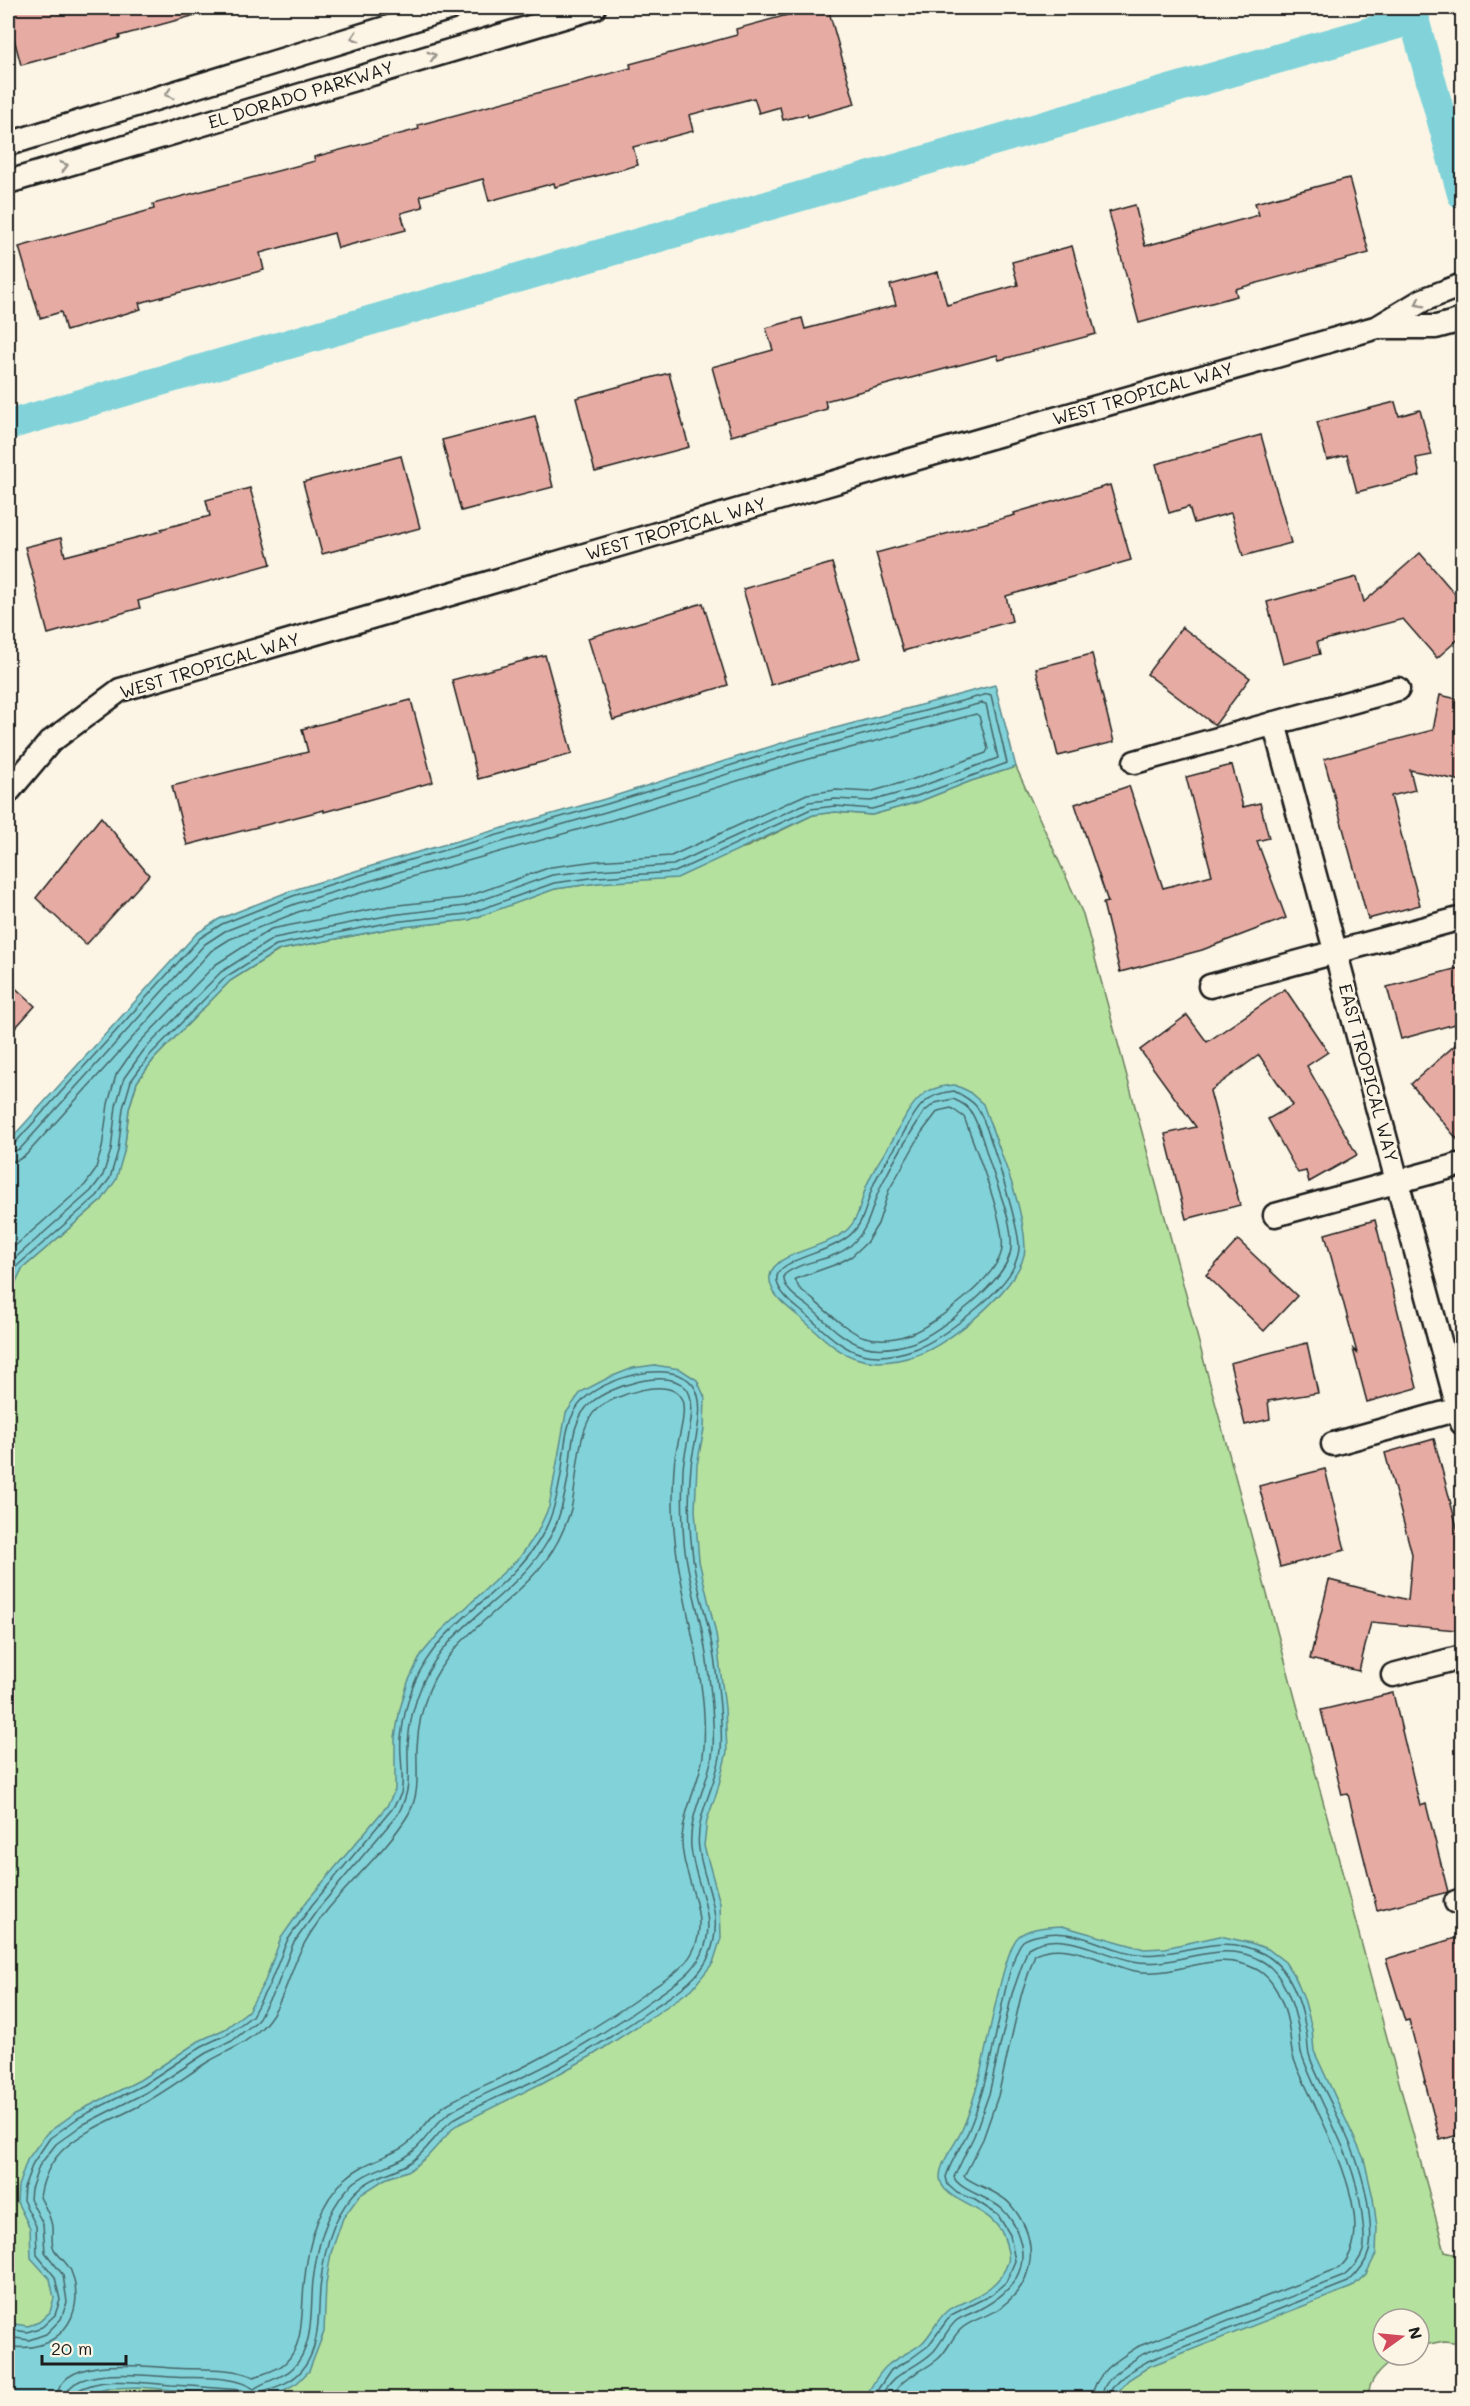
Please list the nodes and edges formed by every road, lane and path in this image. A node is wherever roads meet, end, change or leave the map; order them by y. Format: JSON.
{"nodes":[{"id":1,"x":451,"y":8,"type":"edge"},
{"id":2,"x":594,"y":8,"type":"edge"},
{"id":3,"x":8,"y":144,"type":"edge"},
{"id":4,"x":8,"y":182,"type":"edge"},
{"id":5,"x":1462,"y":285,"type":"edge"},
{"id":6,"x":1462,"y":320,"type":"edge"},
{"id":7,"x":1378,"y":327,"type":"junction"},
{"id":8,"x":1398,"y":689,"type":"dead end"},
{"id":9,"x":1274,"y":723,"type":"junction"},
{"id":10,"x":1135,"y":762,"type":"dead end"},
{"id":11,"x":8,"y":792,"type":"edge"},
{"id":12,"x":1462,"y":918,"type":"edge"},
{"id":13,"x":1336,"y":952,"type":"junction"},
{"id":14,"x":1210,"y":986,"type":"dead end"},
{"id":15,"x":1462,"y":1164,"type":"edge"},
{"id":16,"x":1398,"y":1182,"type":"junction"},
{"id":17,"x":1275,"y":1215,"type":"dead end"},
{"id":18,"x":1461,"y":1413,"type":"edge"},
{"id":19,"x":1333,"y":1444,"type":"dead end"},
{"id":20,"x":1462,"y":1657,"type":"edge"},
{"id":21,"x":1393,"y":1675,"type":"dead end"}],
"edges":[{"from":1,"to":3,"type":"street","one_way":true},
{"from":4,"to":2,"type":"street","name":"EL DORADO PARKWAY","one_way":true},
{"from":5,"to":7,"type":"street","name":"WEST TROPICAL WAY","one_way":true},
{"from":6,"to":7,"type":"street","name":"WEST TROPICAL WAY"},
{"from":7,"to":11,"type":"street","name":"WEST TROPICAL WAY"},
{"from":8,"to":9,"type":"street"},
{"from":9,"to":10,"type":"street"},
{"from":9,"to":13,"type":"street","name":"EAST TROPICAL WAY"},
{"from":12,"to":13,"type":"street"},
{"from":13,"to":14,"type":"street"},
{"from":13,"to":16,"type":"street","name":"EAST TROPICAL WAY"},
{"from":15,"to":16,"type":"street"},
{"from":16,"to":17,"type":"street"},
{"from":16,"to":18,"type":"street","name":"EAST TROPICAL WAY"},
{"from":18,"to":19,"type":"street"},
{"from":20,"to":21,"type":"street"}]}
